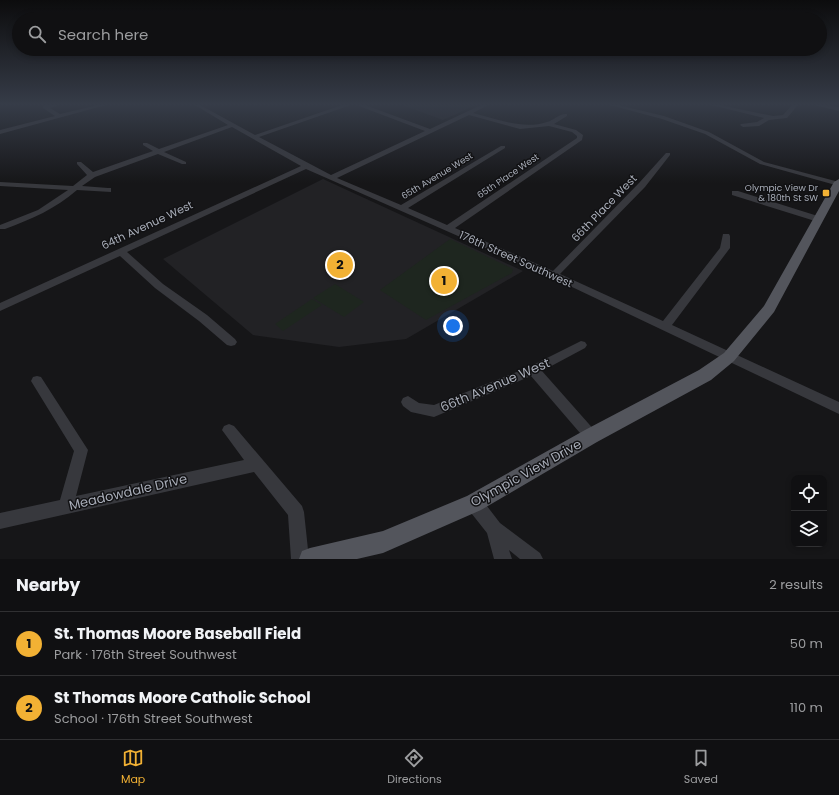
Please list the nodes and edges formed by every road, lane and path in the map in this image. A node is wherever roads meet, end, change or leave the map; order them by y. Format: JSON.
{"nodes":[{"id":1,"x":216,"y":131,"type":"edge"},
{"id":2,"x":244,"y":131,"type":"edge"},
{"id":3,"x":270,"y":131,"type":"edge"},
{"id":4,"x":430,"y":131,"type":"edge"},
{"id":5,"x":574,"y":131,"type":"edge"},
{"id":6,"x":702,"y":131,"type":"edge"},
{"id":7,"x":254,"y":137,"type":"junction"},
{"id":8,"x":145,"y":144,"type":"dead end"},
{"id":9,"x":503,"y":147,"type":"dead end"},
{"id":10,"x":159,"y":152,"type":"junction"},
{"id":11,"x":668,"y":154,"type":"dead end"},
{"id":12,"x":184,"y":162,"type":"dead end"},
{"id":13,"x":79,"y":163,"type":"dead end"},
{"id":14,"x":306,"y":166,"type":"junction"},
{"id":15,"x":92,"y":175,"type":"junction"},
{"id":16,"x":331,"y":178,"type":"junction"},
{"id":17,"x":838,"y":183,"type":"edge"},
{"id":18,"x":0,"y":184,"type":"edge"},
{"id":19,"x":75,"y":188,"type":"junction"},
{"id":20,"x":108,"y":190,"type":"dead end"},
{"id":21,"x":735,"y":193,"type":"dead end"},
{"id":22,"x":401,"y":209,"type":"junction"},
{"id":23,"x":818,"y":219,"type":"junction"},
{"id":24,"x":2,"y":227,"type":"dead end"},
{"id":25,"x":448,"y":229,"type":"junction"},
{"id":26,"x":726,"y":236,"type":"dead end"},
{"id":27,"x":120,"y":251,"type":"junction"},
{"id":28,"x":554,"y":275,"type":"junction"},
{"id":29,"x":0,"y":308,"type":"edge"},
{"id":30,"x":664,"y":327,"type":"junction"},
{"id":31,"x":230,"y":342,"type":"dead end"},
{"id":32,"x":581,"y":345,"type":"dead end"},
{"id":33,"x":729,"y":357,"type":"junction"},
{"id":34,"x":533,"y":370,"type":"junction"},
{"id":35,"x":37,"y":381,"type":"dead end"},
{"id":36,"x":408,"y":402,"type":"dead end"},
{"id":37,"x":839,"y":408,"type":"edge"},
{"id":38,"x":229,"y":430,"type":"dead end"},
{"id":39,"x":591,"y":436,"type":"junction"},
{"id":40,"x":257,"y":464,"type":"junction"},
{"id":41,"x":474,"y":503,"type":"junction"},
{"id":42,"x":66,"y":506,"type":"junction"},
{"id":43,"x":0,"y":521,"type":"edge"},
{"id":44,"x":494,"y":529,"type":"junction"},
{"id":45,"x":300,"y":559,"type":"edge"},
{"id":46,"x":310,"y":559,"type":"edge"},
{"id":47,"x":503,"y":559,"type":"edge"},
{"id":48,"x":534,"y":559,"type":"edge"}],
"edges":[{"from":1,"to":10,"type":"street"},
{"from":2,"to":7,"type":"street","name":"176th Street Southwest"},
{"from":3,"to":7,"type":"street"},
{"from":4,"to":16,"type":"street"},
{"from":5,"to":25,"type":"street","name":"65th Place West"},
{"from":6,"to":17,"type":"street"},
{"from":7,"to":14,"type":"street","name":"176th Street Southwest"},
{"from":8,"to":10,"type":"street"},
{"from":9,"to":22,"type":"street","name":"65th Avenue West"},
{"from":10,"to":12,"type":"street"},
{"from":10,"to":15,"type":"street"},
{"from":11,"to":28,"type":"street","name":"66th Place West"},
{"from":13,"to":15,"type":"street"},
{"from":14,"to":16,"type":"street","name":"176th Street Southwest"},
{"from":14,"to":27,"type":"street","name":"64th Avenue West"},
{"from":15,"to":19,"type":"street"},
{"from":16,"to":22,"type":"street","name":"176th Street Southwest"},
{"from":17,"to":23,"type":"main road","name":"Olympic View Drive"},
{"from":18,"to":19,"type":"street"},
{"from":19,"to":20,"type":"street"},
{"from":19,"to":24,"type":"street"},
{"from":21,"to":23,"type":"street"},
{"from":22,"to":25,"type":"street","name":"176th Street Southwest"},
{"from":23,"to":33,"type":"main road","name":"Olympic View Drive"},
{"from":25,"to":28,"type":"street","name":"176th Street Southwest"},
{"from":26,"to":30,"type":"street"},
{"from":27,"to":29,"type":"street","name":"64th Avenue West"},
{"from":27,"to":31,"type":"street"},
{"from":28,"to":30,"type":"street","name":"176th Street Southwest"},
{"from":30,"to":33,"type":"street","name":"176th Street Southwest"},
{"from":32,"to":34,"type":"street","name":"66th Avenue West"},
{"from":33,"to":37,"type":"street","name":"176th Street Southwest"},
{"from":33,"to":39,"type":"main road","name":"Olympic View Drive"},
{"from":34,"to":36,"type":"street","name":"66th Avenue West"},
{"from":34,"to":39,"type":"street"},
{"from":35,"to":42,"type":"street"},
{"from":38,"to":40,"type":"street"},
{"from":39,"to":41,"type":"main road","name":"Olympic View Drive"},
{"from":40,"to":42,"type":"street","name":"Meadowdale Drive"},
{"from":40,"to":45,"type":"street"},
{"from":41,"to":44,"type":"street"},
{"from":41,"to":46,"type":"main road","name":"Olympic View Drive"},
{"from":42,"to":43,"type":"street","name":"Meadowdale Drive"},
{"from":44,"to":47,"type":"street"},
{"from":44,"to":48,"type":"street"}]}
